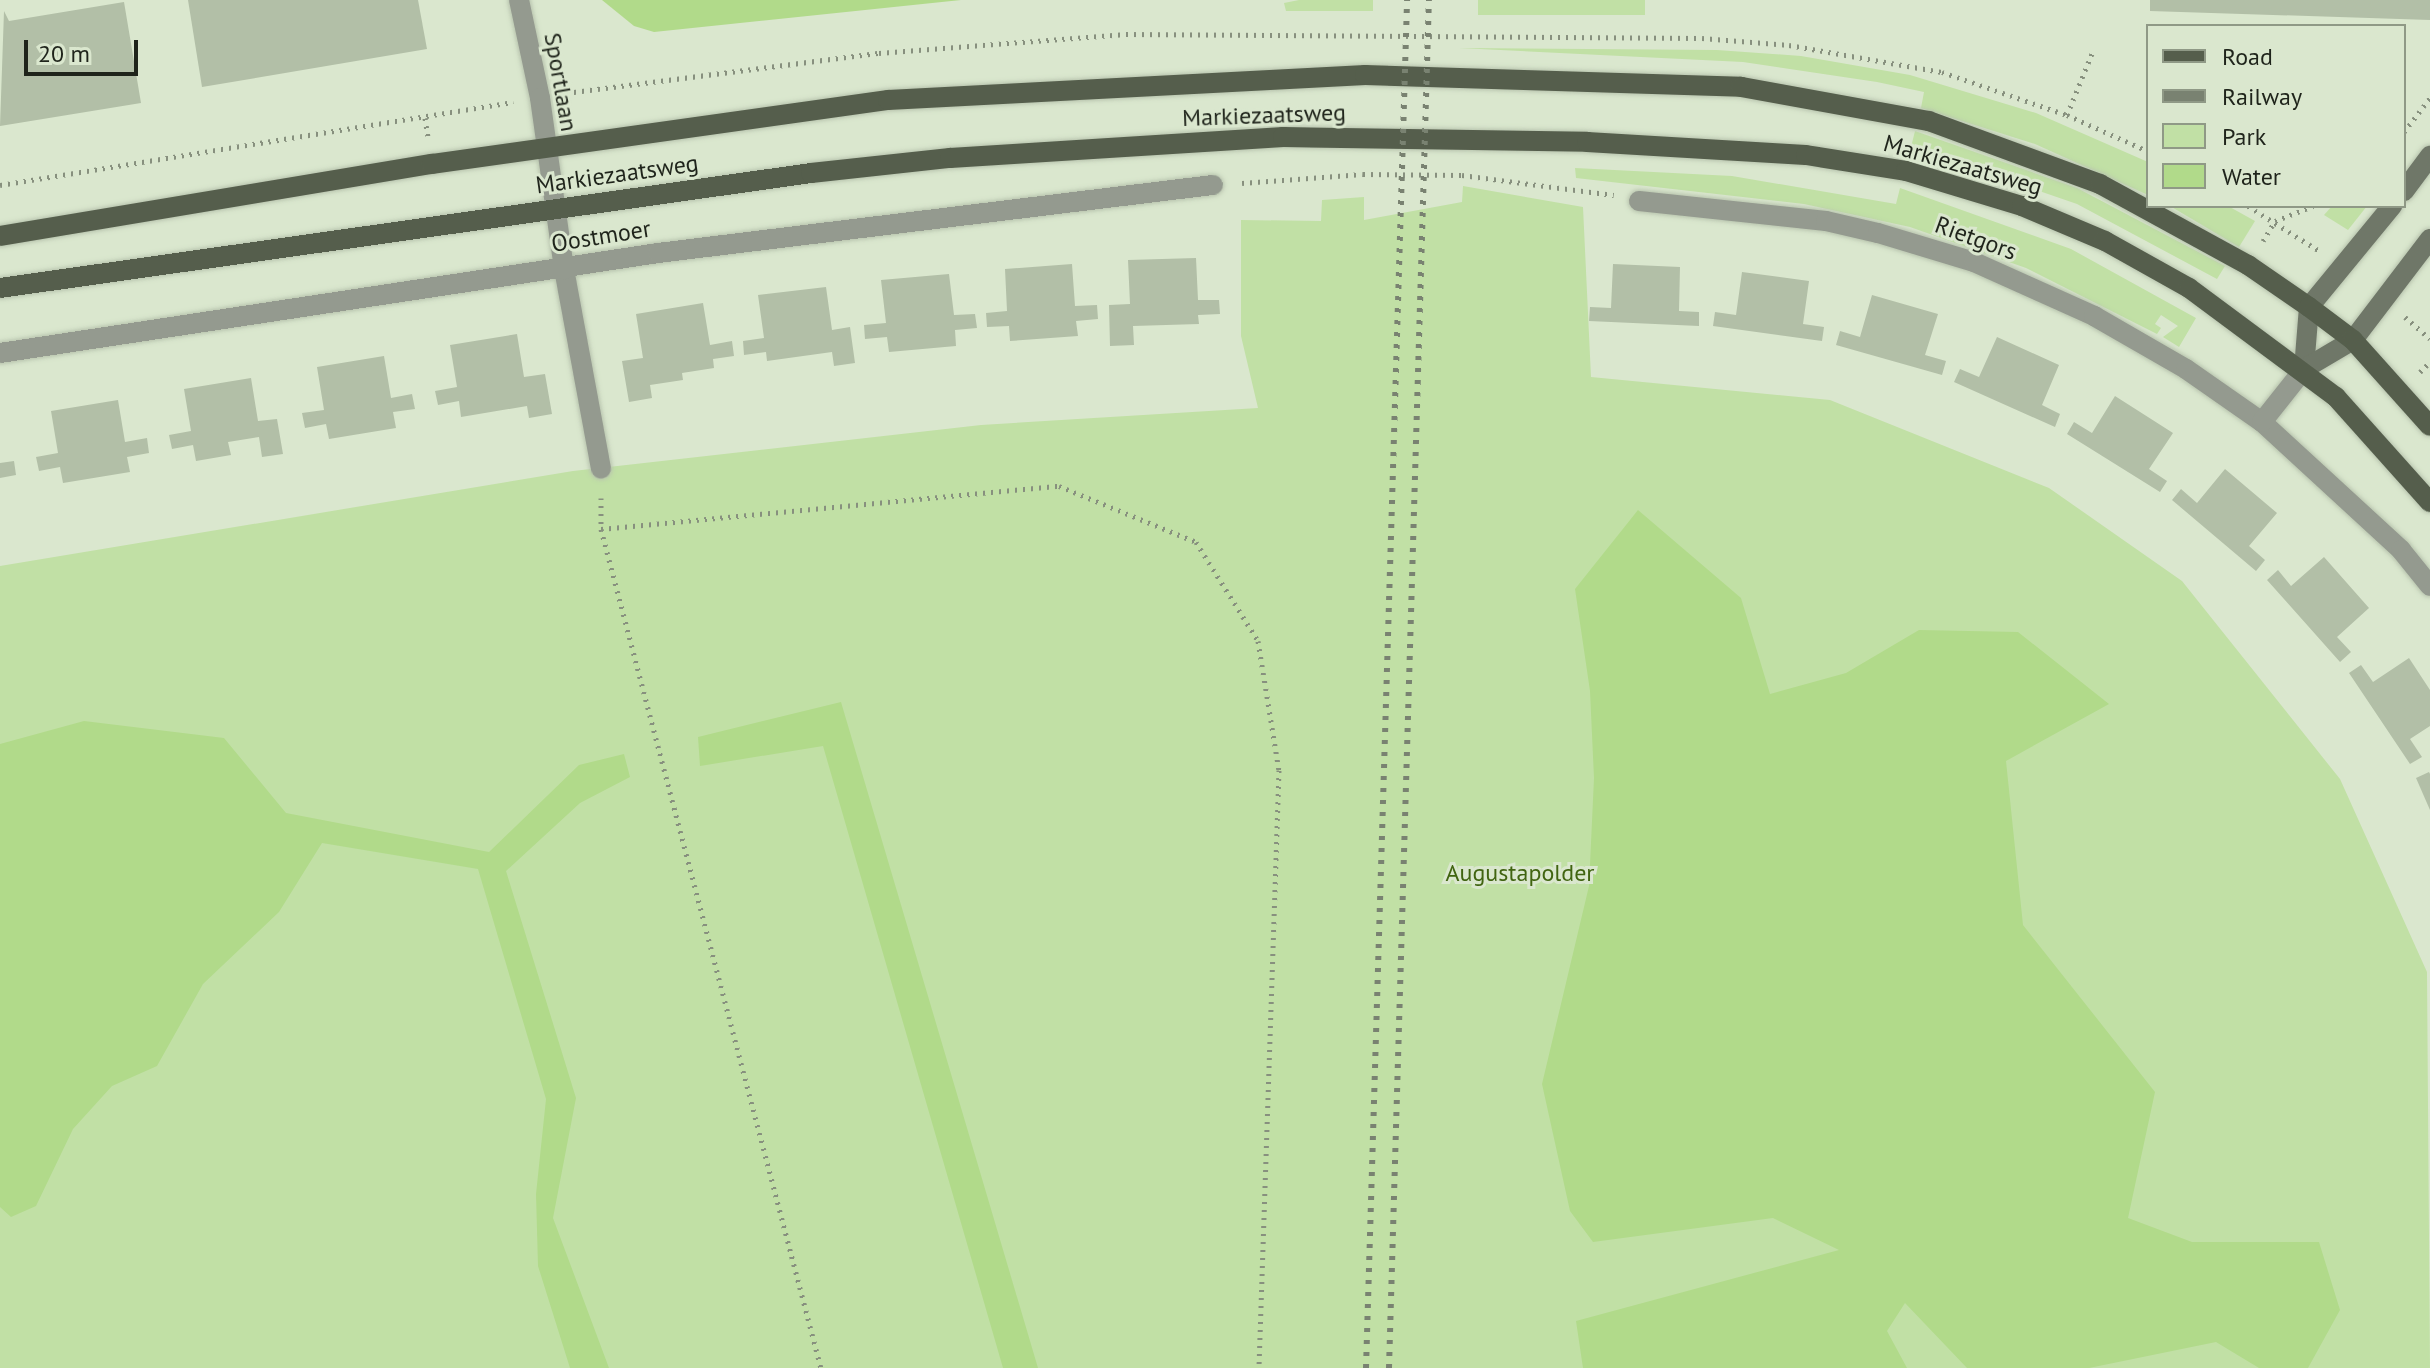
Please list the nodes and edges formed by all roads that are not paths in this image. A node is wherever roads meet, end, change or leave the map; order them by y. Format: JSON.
{"nodes":[{"id":1,"x":519,"y":0,"type":"edge"},
{"id":2,"x":547,"y":150,"type":"junction"},
{"id":3,"x":2430,"y":156,"type":"edge"},
{"id":4,"x":1213,"y":185,"type":"road end"},
{"id":5,"x":2406,"y":188,"type":"edge"},
{"id":6,"x":1639,"y":201,"type":"road end"},
{"id":7,"x":2146,"y":207,"type":"edge"},
{"id":8,"x":2149,"y":208,"type":"edge"},
{"id":9,"x":2390,"y":208,"type":"edge"},
{"id":10,"x":555,"y":209,"type":"junction"},
{"id":11,"x":0,"y":236,"type":"edge"},
{"id":12,"x":2430,"y":239,"type":"edge"},
{"id":13,"x":564,"y":269,"type":"junction"},
{"id":14,"x":0,"y":288,"type":"edge"},
{"id":15,"x":2309,"y":307,"type":"junction"},
{"id":16,"x":2353,"y":340,"type":"junction"},
{"id":17,"x":0,"y":353,"type":"edge"},
{"id":18,"x":2304,"y":369,"type":"junction"},
{"id":19,"x":2262,"y":422,"type":"junction"},
{"id":20,"x":2430,"y":426,"type":"edge"},
{"id":21,"x":601,"y":469,"type":"road end"},
{"id":22,"x":2430,"y":502,"type":"edge"},
{"id":23,"x":2430,"y":586,"type":"edge"}],
"edges":[{"from":1,"to":2,"type":"street","name":"Sportlaan"},
{"from":2,"to":7,"type":"main road","name":"Markiezaatsweg"},
{"from":2,"to":10,"type":"street","name":"Sportlaan"},
{"from":2,"to":11,"type":"main road","name":"Markiezaatsweg"},
{"from":3,"to":5,"type":"main road"},
{"from":4,"to":13,"type":"street","name":"Oostmoer"},
{"from":6,"to":19,"type":"street","name":"Rietgors"},
{"from":8,"to":15,"type":"main road","name":"Markiezaatsweg"},
{"from":9,"to":15,"type":"main road"},
{"from":10,"to":13,"type":"street","name":"Sportlaan"},
{"from":10,"to":14,"type":"main road","name":"Markiezaatsweg"},
{"from":10,"to":18,"type":"main road","name":"Markiezaatsweg"},
{"from":12,"to":16,"type":"main road"},
{"from":13,"to":17,"type":"street","name":"Oostmoer"},
{"from":13,"to":21,"type":"street","name":"Sportlaan"},
{"from":15,"to":16,"type":"main road","name":"Markiezaatsweg"},
{"from":15,"to":18,"type":"main road"},
{"from":16,"to":18,"type":"main road"},
{"from":16,"to":20,"type":"main road","name":"Markiezaatsweg"},
{"from":18,"to":19,"type":"street"},
{"from":18,"to":22,"type":"main road","name":"Markiezaatsweg"},
{"from":19,"to":23,"type":"street","name":"Rietgors"}]}
